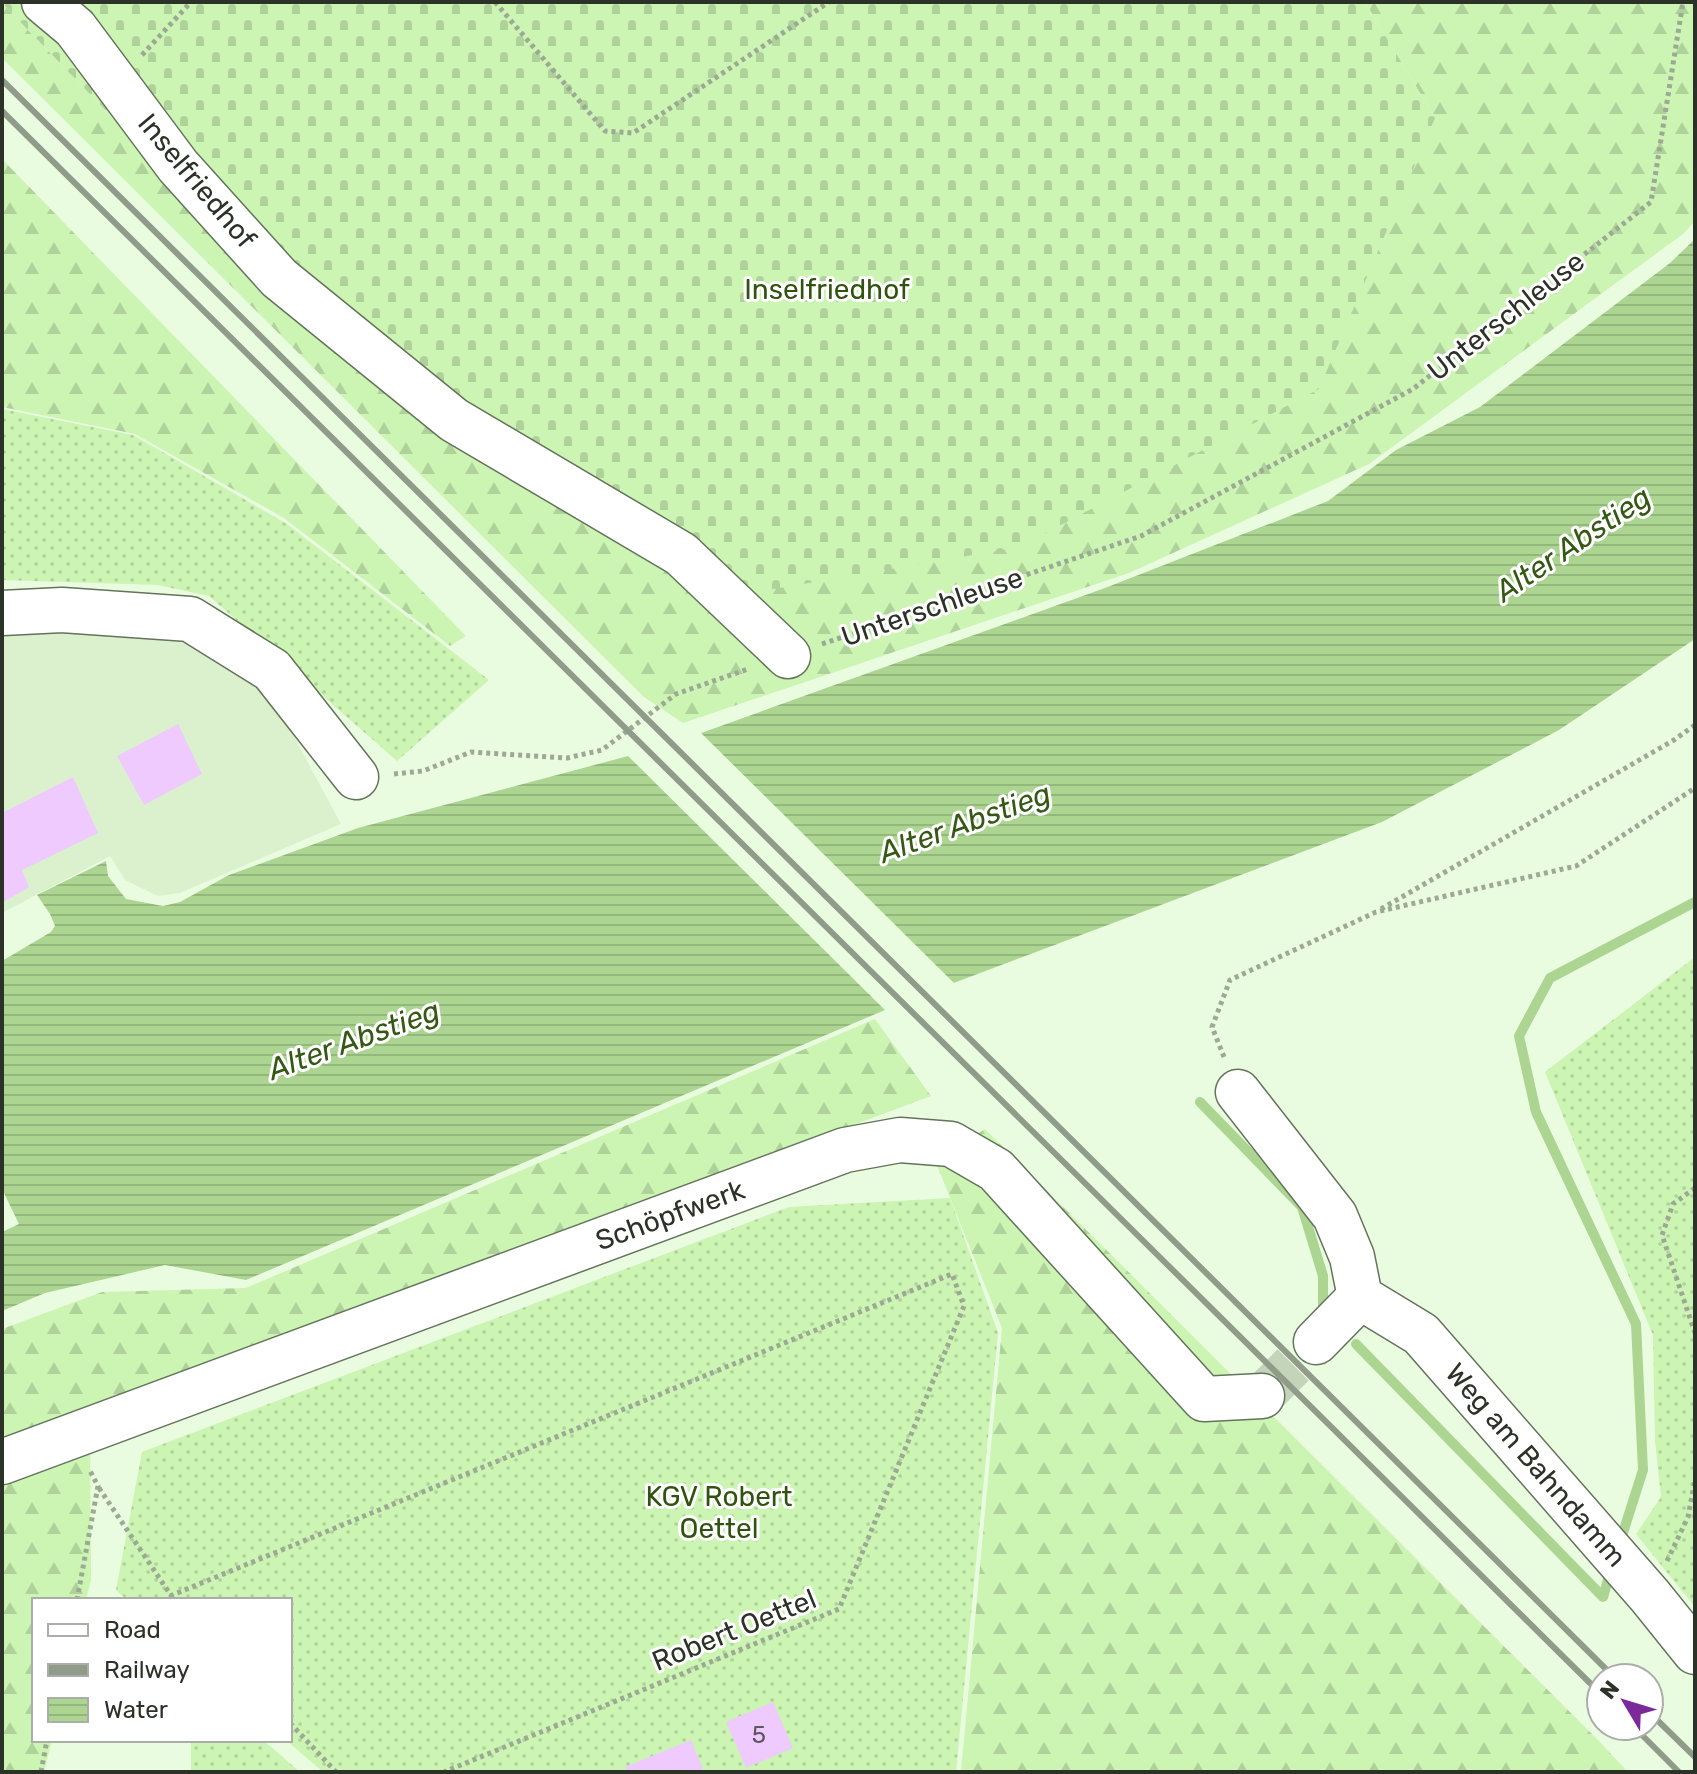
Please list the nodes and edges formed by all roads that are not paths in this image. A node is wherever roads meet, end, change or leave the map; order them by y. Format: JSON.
{"nodes":[{"id":1,"x":44,"y":2,"type":"edge"},
{"id":2,"x":2,"y":613,"type":"edge"},
{"id":3,"x":788,"y":656,"type":"road end"},
{"id":4,"x":356,"y":777,"type":"road end"},
{"id":5,"x":1238,"y":1092,"type":"road end"},
{"id":6,"x":1360,"y":1297,"type":"junction"},
{"id":7,"x":1316,"y":1342,"type":"tunnel mouth"},
{"id":8,"x":1262,"y":1396,"type":"tunnel mouth"},
{"id":9,"x":2,"y":1462,"type":"edge"},
{"id":10,"x":1695,"y":1652,"type":"edge"}],
"edges":[{"from":1,"to":3,"type":"street","name":"Inselfriedhof"},
{"from":2,"to":4,"type":"street"},
{"from":5,"to":6,"type":"street"},
{"from":6,"to":7,"type":"street"},
{"from":6,"to":10,"type":"street","name":"Weg am Bahndamm"},
{"from":8,"to":9,"type":"street","name":"Schöpfwerk"}]}
